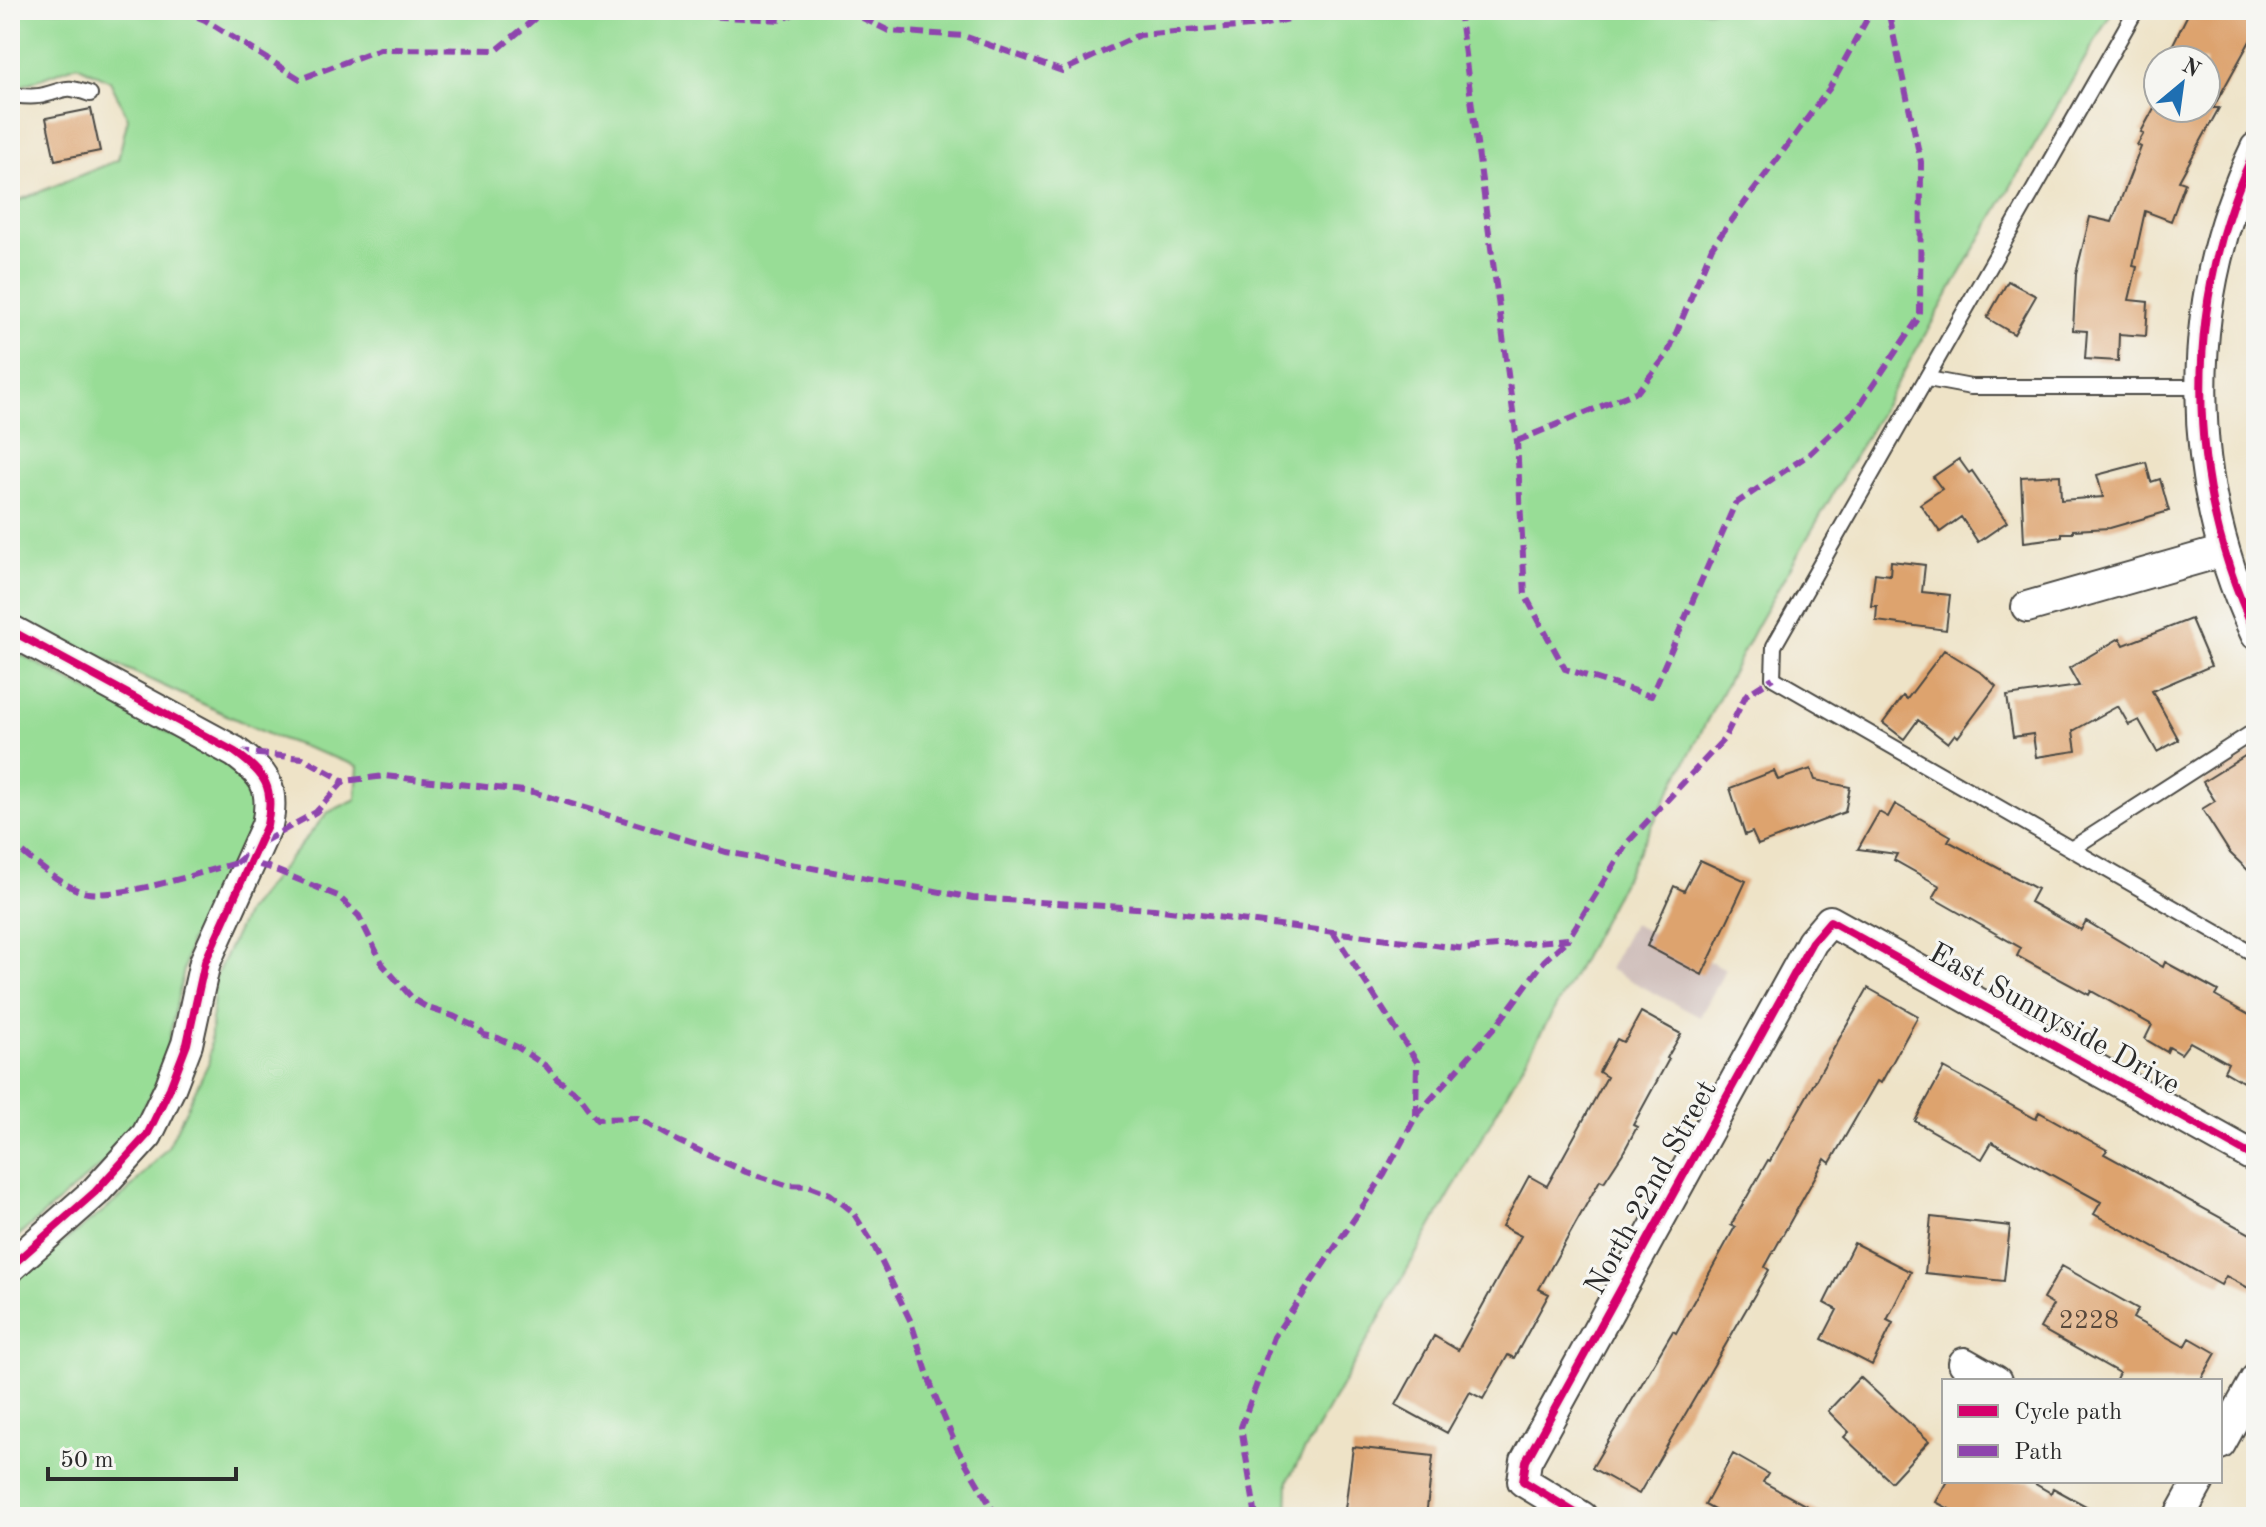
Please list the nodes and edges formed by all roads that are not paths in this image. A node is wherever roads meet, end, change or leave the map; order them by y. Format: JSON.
{"nodes":[{"id":1,"x":2136,"y":10,"type":"edge"},
{"id":2,"x":90,"y":94,"type":"dead end"},
{"id":3,"x":10,"y":95,"type":"edge"},
{"id":4,"x":2256,"y":148,"type":"edge"},
{"id":5,"x":1928,"y":379,"type":"junction"},
{"id":6,"x":2201,"y":387,"type":"junction"},
{"id":7,"x":2224,"y":551,"type":"junction"},
{"id":8,"x":2027,"y":607,"type":"dead end"},
{"id":9,"x":10,"y":630,"type":"edge"},
{"id":10,"x":2256,"y":634,"type":"edge"},
{"id":11,"x":2256,"y":730,"type":"edge"},
{"id":12,"x":2071,"y":849,"type":"junction"},
{"id":13,"x":1830,"y":921,"type":"joint"},
{"id":14,"x":2256,"y":955,"type":"edge"},
{"id":15,"x":2256,"y":1158,"type":"edge"},
{"id":16,"x":10,"y":1267,"type":"edge"},
{"id":17,"x":1964,"y":1363,"type":"dead end"},
{"id":18,"x":1992,"y":1379,"type":"edge"},
{"id":19,"x":2256,"y":1379,"type":"edge"},
{"id":20,"x":2222,"y":1440,"type":"edge"},
{"id":21,"x":1582,"y":1517,"type":"edge"}],
"edges":[{"from":1,"to":5,"type":"lane"},
{"from":2,"to":3,"type":"lane"},
{"from":4,"to":6,"type":"street"},
{"from":5,"to":6,"type":"lane"},
{"from":5,"to":12,"type":"lane"},
{"from":6,"to":7,"type":"street"},
{"from":7,"to":8,"type":"street"},
{"from":7,"to":10,"type":"street"},
{"from":9,"to":16,"type":"street"},
{"from":11,"to":12,"type":"lane"},
{"from":12,"to":14,"type":"lane"},
{"from":13,"to":15,"type":"street","name":"East Sunnyside Drive"},
{"from":13,"to":21,"type":"street","name":"North 22nd Street"},
{"from":17,"to":18,"type":"street"},
{"from":19,"to":20,"type":"street"}]}
